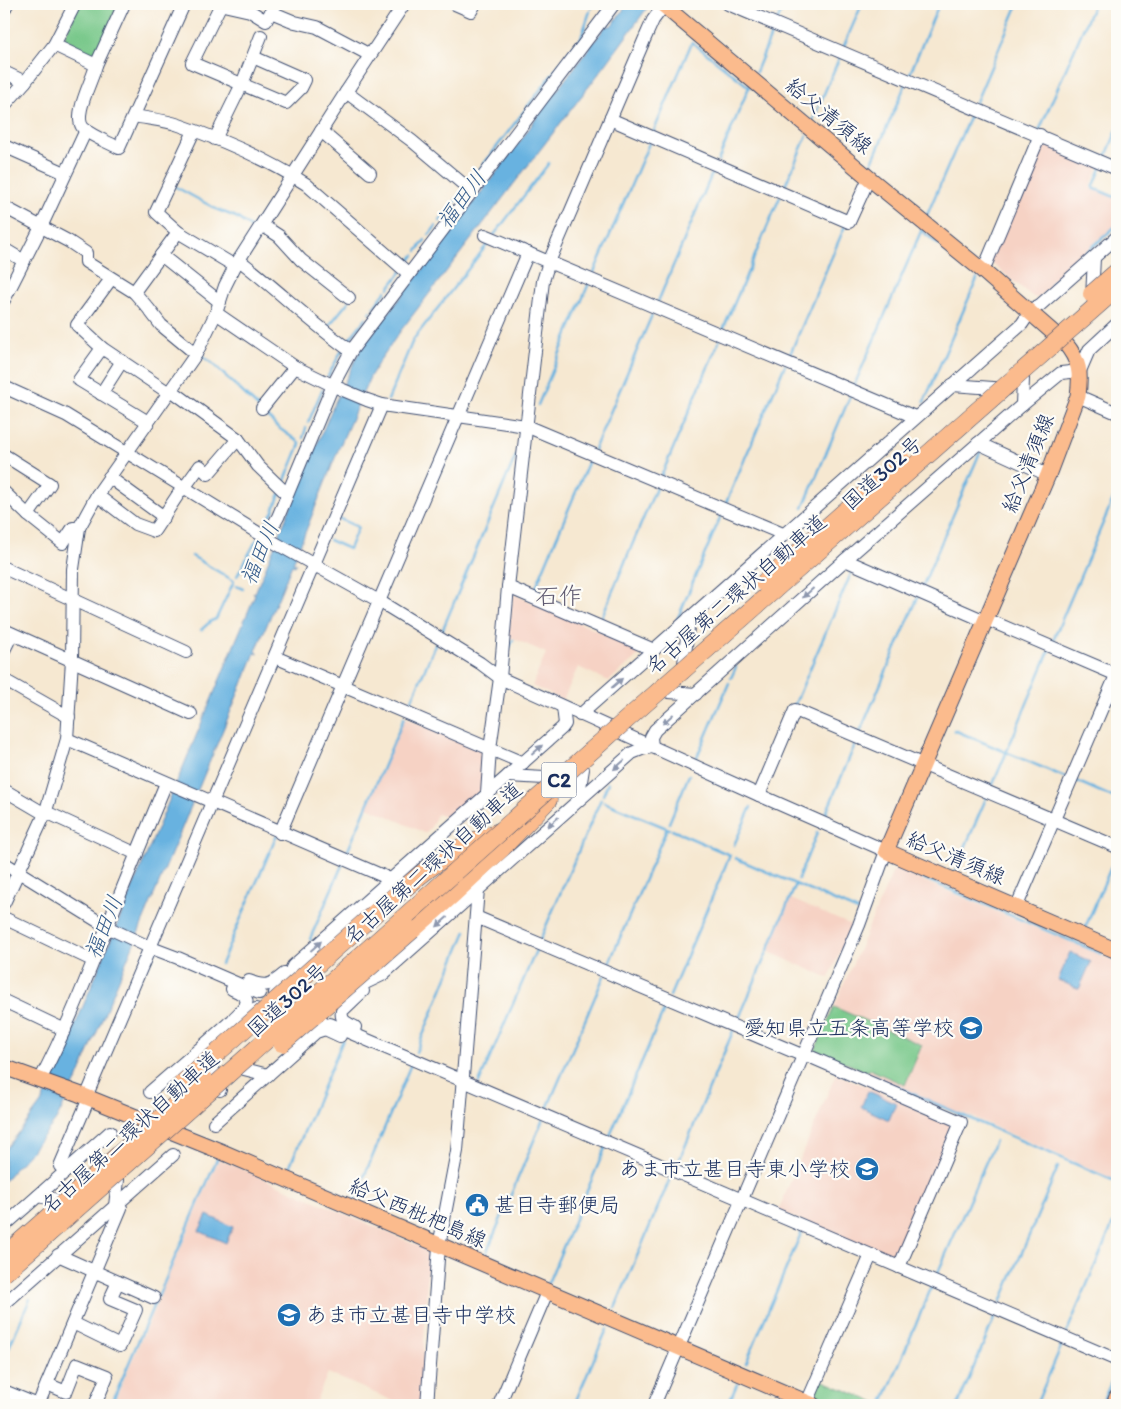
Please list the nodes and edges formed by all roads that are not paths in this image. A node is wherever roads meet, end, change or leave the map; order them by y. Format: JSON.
{"nodes":[{"id":1,"x":7,"y":4,"type":"edge"},
{"id":2,"x":75,"y":4,"type":"edge"},
{"id":3,"x":124,"y":4,"type":"edge"},
{"id":4,"x":184,"y":4,"type":"edge"},
{"id":5,"x":220,"y":4,"type":"edge"},
{"id":6,"x":404,"y":4,"type":"edge"},
{"id":7,"x":455,"y":4,"type":"edge"},
{"id":8,"x":475,"y":4,"type":"edge"},
{"id":9,"x":614,"y":4,"type":"edge"},
{"id":10,"x":663,"y":4,"type":"edge"},
{"id":11,"x":728,"y":4,"type":"edge"},
{"id":12,"x":273,"y":8,"type":"edge"},
{"id":13,"x":4,"y":10,"type":"edge"},
{"id":14,"x":262,"y":36,"type":"dead end"},
{"id":15,"x":54,"y":45,"type":"junction"},
{"id":16,"x":370,"y":55,"type":"junction"},
{"id":17,"x":253,"y":57,"type":"junction"},
{"id":18,"x":96,"y":65,"type":"junction"},
{"id":19,"x":4,"y":72,"type":"edge"},
{"id":20,"x":25,"y":82,"type":"junction"},
{"id":21,"x":242,"y":84,"type":"junction"},
{"id":22,"x":346,"y":92,"type":"junction"},
{"id":23,"x":4,"y":106,"type":"edge"},
{"id":24,"x":134,"y":116,"type":"junction"},
{"id":25,"x":610,"y":119,"type":"junction"},
{"id":26,"x":86,"y":130,"type":"junction"},
{"id":27,"x":194,"y":131,"type":"junction"},
{"id":28,"x":321,"y":131,"type":"junction"},
{"id":29,"x":1040,"y":135,"type":"junction"},
{"id":30,"x":215,"y":139,"type":"junction"},
{"id":31,"x":4,"y":146,"type":"edge"},
{"id":32,"x":1117,"y":169,"type":"edge"},
{"id":33,"x":65,"y":173,"type":"junction"},
{"id":34,"x":370,"y":173,"type":"dead end"},
{"id":35,"x":293,"y":176,"type":"junction"},
{"id":36,"x":868,"y":178,"type":"junction"},
{"id":37,"x":473,"y":189,"type":"junction"},
{"id":38,"x":4,"y":207,"type":"edge"},
{"id":39,"x":262,"y":225,"type":"junction"},
{"id":40,"x":41,"y":227,"type":"junction"},
{"id":41,"x":178,"y":232,"type":"junction"},
{"id":42,"x":485,"y":235,"type":"dead end"},
{"id":43,"x":1117,"y":237,"type":"edge"},
{"id":44,"x":4,"y":249,"type":"edge"},
{"id":45,"x":528,"y":253,"type":"junction"},
{"id":46,"x":161,"y":255,"type":"junction"},
{"id":47,"x":1094,"y":258,"type":"junction"},
{"id":48,"x":24,"y":260,"type":"junction"},
{"id":49,"x":549,"y":262,"type":"junction"},
{"id":50,"x":237,"y":263,"type":"junction"},
{"id":51,"x":983,"y":271,"type":"junction"},
{"id":52,"x":1117,"y":272,"type":"edge"},
{"id":53,"x":408,"y":274,"type":"junction"},
{"id":54,"x":111,"y":279,"type":"junction"},
{"id":55,"x":134,"y":292,"type":"junction"},
{"id":56,"x":5,"y":296,"type":"edge"},
{"id":57,"x":1116,"y":296,"type":"edge"},
{"id":58,"x":349,"y":298,"type":"dead end"},
{"id":59,"x":218,"y":308,"type":"junction"},
{"id":60,"x":1028,"y":311,"type":"junction"},
{"id":61,"x":1091,"y":320,"type":"junction"},
{"id":62,"x":1117,"y":324,"type":"edge"},
{"id":63,"x":1065,"y":343,"type":"junction"},
{"id":64,"x":102,"y":348,"type":"junction"},
{"id":65,"x":351,"y":351,"type":"junction"},
{"id":66,"x":196,"y":354,"type":"junction"},
{"id":67,"x":122,"y":361,"type":"junction"},
{"id":68,"x":295,"y":366,"type":"junction"},
{"id":69,"x":1080,"y":371,"type":"junction"},
{"id":70,"x":1017,"y":384,"type":"junction"},
{"id":71,"x":952,"y":385,"type":"junction"},
{"id":72,"x":334,"y":386,"type":"junction"},
{"id":73,"x":4,"y":387,"type":"edge"},
{"id":74,"x":170,"y":392,"type":"junction"},
{"id":75,"x":101,"y":394,"type":"junction"},
{"id":76,"x":1078,"y":396,"type":"junction"},
{"id":77,"x":382,"y":405,"type":"junction"},
{"id":78,"x":1022,"y":405,"type":"junction"},
{"id":79,"x":262,"y":408,"type":"dead end"},
{"id":80,"x":1117,"y":413,"type":"edge"},
{"id":81,"x":458,"y":416,"type":"junction"},
{"id":82,"x":915,"y":418,"type":"junction"},
{"id":83,"x":148,"y":422,"type":"junction"},
{"id":84,"x":526,"y":426,"type":"junction"},
{"id":85,"x":238,"y":439,"type":"junction"},
{"id":86,"x":978,"y":443,"type":"junction"},
{"id":87,"x":126,"y":452,"type":"junction"},
{"id":88,"x":4,"y":456,"type":"edge"},
{"id":89,"x":1048,"y":475,"type":"junction"},
{"id":90,"x":109,"y":477,"type":"junction"},
{"id":91,"x":184,"y":488,"type":"junction"},
{"id":92,"x":4,"y":492,"type":"edge"},
{"id":93,"x":287,"y":494,"type":"junction"},
{"id":94,"x":97,"y":495,"type":"junction"},
{"id":95,"x":28,"y":515,"type":"junction"},
{"id":96,"x":164,"y":517,"type":"junction"},
{"id":97,"x":79,"y":528,"type":"junction"},
{"id":98,"x":783,"y":534,"type":"junction"},
{"id":99,"x":268,"y":539,"type":"junction"},
{"id":100,"x":845,"y":560,"type":"junction"},
{"id":101,"x":314,"y":565,"type":"junction"},
{"id":102,"x":4,"y":568,"type":"edge"},
{"id":103,"x":508,"y":587,"type":"junction"},
{"id":104,"x":73,"y":600,"type":"junction"},
{"id":105,"x":379,"y":602,"type":"junction"},
{"id":106,"x":689,"y":618,"type":"junction"},
{"id":107,"x":985,"y":620,"type":"junction"},
{"id":108,"x":8,"y":632,"type":"edge"},
{"id":109,"x":4,"y":650,"type":"edge"},
{"id":110,"x":654,"y":650,"type":"junction"},
{"id":111,"x":186,"y":652,"type":"dead end"},
{"id":112,"x":275,"y":657,"type":"junction"},
{"id":113,"x":72,"y":660,"type":"junction"},
{"id":114,"x":1117,"y":674,"type":"edge"},
{"id":115,"x":500,"y":678,"type":"junction"},
{"id":116,"x":4,"y":680,"type":"edge"},
{"id":117,"x":343,"y":686,"type":"junction"},
{"id":118,"x":676,"y":687,"type":"junction"},
{"id":119,"x":696,"y":694,"type":"junction"},
{"id":120,"x":563,"y":707,"type":"junction"},
{"id":121,"x":192,"y":714,"type":"dead end"},
{"id":122,"x":580,"y":715,"type":"junction"},
{"id":123,"x":69,"y":717,"type":"junction"},
{"id":124,"x":623,"y":734,"type":"junction"},
{"id":125,"x":67,"y":739,"type":"junction"},
{"id":126,"x":652,"y":747,"type":"junction"},
{"id":127,"x":490,"y":749,"type":"junction"},
{"id":128,"x":522,"y":763,"type":"junction"},
{"id":129,"x":923,"y":765,"type":"junction"},
{"id":130,"x":577,"y":774,"type":"junction"},
{"id":131,"x":508,"y":776,"type":"junction"},
{"id":132,"x":167,"y":784,"type":"junction"},
{"id":133,"x":4,"y":790,"type":"edge"},
{"id":134,"x":487,"y":794,"type":"junction"},
{"id":135,"x":759,"y":795,"type":"junction"},
{"id":136,"x":206,"y":800,"type":"junction"},
{"id":137,"x":548,"y":800,"type":"junction"},
{"id":138,"x":578,"y":800,"type":"junction"},
{"id":139,"x":46,"y":813,"type":"junction"},
{"id":140,"x":1054,"y":820,"type":"junction"},
{"id":141,"x":520,"y":824,"type":"junction"},
{"id":142,"x":280,"y":833,"type":"junction"},
{"id":143,"x":1117,"y":848,"type":"edge"},
{"id":144,"x":886,"y":851,"type":"junction"},
{"id":145,"x":137,"y":854,"type":"junction"},
{"id":146,"x":4,"y":863,"type":"edge"},
{"id":147,"x":18,"y":871,"type":"junction"},
{"id":148,"x":390,"y":880,"type":"junction"},
{"id":149,"x":478,"y":889,"type":"junction"},
{"id":150,"x":4,"y":903,"type":"edge"},
{"id":151,"x":1016,"y":908,"type":"junction"},
{"id":152,"x":476,"y":917,"type":"junction"},
{"id":153,"x":4,"y":918,"type":"edge"},
{"id":154,"x":108,"y":927,"type":"junction"},
{"id":155,"x":149,"y":946,"type":"junction"},
{"id":156,"x":1117,"y":952,"type":"edge"},
{"id":157,"x":178,"y":958,"type":"junction"},
{"id":158,"x":90,"y":959,"type":"dead end"},
{"id":159,"x":293,"y":966,"type":"junction"},
{"id":160,"x":382,"y":975,"type":"junction"},
{"id":161,"x":259,"y":993,"type":"tunnel mouth"},
{"id":162,"x":4,"y":1001,"type":"edge"},
{"id":163,"x":230,"y":1022,"type":"junction"},
{"id":164,"x":330,"y":1024,"type":"dead end"},
{"id":165,"x":65,"y":1030,"type":"junction"},
{"id":166,"x":204,"y":1045,"type":"junction"},
{"id":167,"x":298,"y":1048,"type":"junction"},
{"id":168,"x":804,"y":1055,"type":"junction"},
{"id":169,"x":412,"y":1059,"type":"junction"},
{"id":170,"x":4,"y":1067,"type":"edge"},
{"id":171,"x":244,"y":1069,"type":"junction"},
{"id":172,"x":268,"y":1075,"type":"junction"},
{"id":173,"x":41,"y":1080,"type":"junction"},
{"id":174,"x":462,"y":1080,"type":"junction"},
{"id":175,"x":220,"y":1090,"type":"junction"},
{"id":176,"x":150,"y":1092,"type":"dead end"},
{"id":177,"x":85,"y":1097,"type":"junction"},
{"id":178,"x":214,"y":1123,"type":"dead end"},
{"id":179,"x":110,"y":1132,"type":"dead end"},
{"id":180,"x":173,"y":1132,"type":"junction"},
{"id":181,"x":173,"y":1155,"type":"dead end"},
{"id":182,"x":65,"y":1172,"type":"junction"},
{"id":183,"x":118,"y":1180,"type":"junction"},
{"id":184,"x":38,"y":1196,"type":"junction"},
{"id":185,"x":742,"y":1200,"type":"junction"},
{"id":186,"x":89,"y":1206,"type":"junction"},
{"id":187,"x":115,"y":1206,"type":"junction"},
{"id":188,"x":4,"y":1226,"type":"edge"},
{"id":189,"x":439,"y":1246,"type":"junction"},
{"id":190,"x":4,"y":1255,"type":"edge"},
{"id":191,"x":871,"y":1255,"type":"junction"},
{"id":192,"x":58,"y":1256,"type":"junction"},
{"id":193,"x":899,"y":1267,"type":"junction"},
{"id":194,"x":95,"y":1272,"type":"junction"},
{"id":195,"x":4,"y":1273,"type":"edge"},
{"id":196,"x":4,"y":1277,"type":"edge"},
{"id":197,"x":4,"y":1281,"type":"edge"},
{"id":198,"x":118,"y":1282,"type":"junction"},
{"id":199,"x":547,"y":1292,"type":"junction"},
{"id":200,"x":154,"y":1298,"type":"dead end"},
{"id":201,"x":4,"y":1304,"type":"edge"},
{"id":202,"x":73,"y":1324,"type":"junction"},
{"id":203,"x":679,"y":1348,"type":"junction"},
{"id":204,"x":1117,"y":1360,"type":"edge"},
{"id":205,"x":47,"y":1384,"type":"junction"},
{"id":206,"x":4,"y":1391,"type":"edge"},
{"id":207,"x":1117,"y":1397,"type":"edge"},
{"id":208,"x":809,"y":1404,"type":"edge"},
{"id":209,"x":38,"y":1405,"type":"edge"},
{"id":210,"x":95,"y":1405,"type":"edge"},
{"id":211,"x":427,"y":1405,"type":"edge"},
{"id":212,"x":499,"y":1405,"type":"edge"},
{"id":213,"x":654,"y":1405,"type":"edge"},
{"id":214,"x":1114,"y":1405,"type":"edge"}],
"edges":[{"from":1,"to":13,"type":"street"},
{"from":2,"to":15,"type":"street"},
{"from":3,"to":18,"type":"street"},
{"from":4,"to":24,"type":"street"},
{"from":5,"to":12,"type":"street"},
{"from":5,"to":21,"type":"street"},
{"from":6,"to":16,"type":"street"},
{"from":7,"to":8,"type":"street"},
{"from":9,"to":37,"type":"street"},
{"from":10,"to":25,"type":"street"},
{"from":10,"to":36,"type":"main road","name":"給父清須線"},
{"from":11,"to":29,"type":"street"},
{"from":12,"to":16,"type":"street"},
{"from":14,"to":17,"type":"street"},
{"from":15,"to":18,"type":"street"},
{"from":15,"to":20,"type":"street"},
{"from":16,"to":22,"type":"street"},
{"from":17,"to":21,"type":"street"},
{"from":17,"to":21,"type":"street"},
{"from":18,"to":26,"type":"street"},
{"from":19,"to":20,"type":"street"},
{"from":20,"to":23,"type":"street"},
{"from":21,"to":30,"type":"street"},
{"from":22,"to":28,"type":"street"},
{"from":22,"to":37,"type":"street"},
{"from":24,"to":26,"type":"street"},
{"from":24,"to":27,"type":"street"},
{"from":25,"to":36,"type":"street"},
{"from":25,"to":49,"type":"street"},
{"from":26,"to":33,"type":"street"},
{"from":27,"to":30,"type":"street"},
{"from":27,"to":41,"type":"street"},
{"from":28,"to":34,"type":"street"},
{"from":28,"to":35,"type":"street"},
{"from":29,"to":32,"type":"street"},
{"from":29,"to":51,"type":"street"},
{"from":30,"to":35,"type":"street"},
{"from":31,"to":33,"type":"street"},
{"from":33,"to":40,"type":"street"},
{"from":35,"to":39,"type":"street"},
{"from":35,"to":53,"type":"street"},
{"from":36,"to":51,"type":"main road","name":"給父清須線"},
{"from":37,"to":53,"type":"street"},
{"from":38,"to":40,"type":"street"},
{"from":39,"to":50,"type":"street"},
{"from":39,"to":58,"type":"street"},
{"from":40,"to":48,"type":"street"},
{"from":40,"to":54,"type":"street"},
{"from":41,"to":46,"type":"street"},
{"from":41,"to":50,"type":"street"},
{"from":42,"to":45,"type":"street"},
{"from":43,"to":47,"type":"street"},
{"from":44,"to":48,"type":"street"},
{"from":45,"to":49,"type":"street"},
{"from":45,"to":81,"type":"street"},
{"from":46,"to":55,"type":"street"},
{"from":46,"to":59,"type":"street"},
{"from":47,"to":60,"type":"street"},
{"from":47,"to":61,"type":"street"},
{"from":48,"to":56,"type":"street"},
{"from":49,"to":82,"type":"street"},
{"from":49,"to":84,"type":"street"},
{"from":50,"to":59,"type":"street"},
{"from":50,"to":65,"type":"street"},
{"from":51,"to":60,"type":"main road","name":"給父清須線"},
{"from":52,"to":190,"type":"highway","name":"名古屋第二環状自動車道","number":"C2","bridge":true},
{"from":53,"to":65,"type":"street"},
{"from":54,"to":55,"type":"street"},
{"from":54,"to":64,"type":"street"},
{"from":55,"to":66,"type":"street"},
{"from":57,"to":61,"type":"highway","name":"国道302号"},
{"from":57,"to":195,"type":"highway","name":"名古屋第二環状自動車道","number":"C2","bridge":true},
{"from":59,"to":66,"type":"street"},
{"from":59,"to":68,"type":"street"},
{"from":60,"to":63,"type":"main road","name":"給父清須線"},
{"from":60,"to":71,"type":"street"},
{"from":61,"to":63,"type":"highway","name":"国道302号"},
{"from":62,"to":69,"type":"street"},
{"from":63,"to":69,"type":"main road","name":"給父清須線"},
{"from":63,"to":70,"type":"highway","name":"国道302号"},
{"from":64,"to":67,"type":"street"},
{"from":64,"to":75,"type":"street"},
{"from":65,"to":72,"type":"street"},
{"from":66,"to":74,"type":"street"},
{"from":67,"to":74,"type":"street"},
{"from":67,"to":75,"type":"street"},
{"from":68,"to":72,"type":"street"},
{"from":68,"to":79,"type":"street"},
{"from":69,"to":76,"type":"main road","name":"給父清須線"},
{"from":69,"to":78,"type":"street"},
{"from":70,"to":71,"type":"street"},
{"from":70,"to":78,"type":"street"},
{"from":70,"to":118,"type":"highway","name":"国道302号"},
{"from":71,"to":82,"type":"street"},
{"from":72,"to":77,"type":"street"},
{"from":72,"to":93,"type":"street"},
{"from":73,"to":87,"type":"street"},
{"from":74,"to":83,"type":"street"},
{"from":74,"to":85,"type":"street"},
{"from":75,"to":83,"type":"street"},
{"from":76,"to":80,"type":"street"},
{"from":76,"to":89,"type":"main road","name":"給父清須線"},
{"from":77,"to":81,"type":"street"},
{"from":77,"to":101,"type":"street"},
{"from":78,"to":86,"type":"street"},
{"from":81,"to":84,"type":"street"},
{"from":81,"to":105,"type":"street"},
{"from":82,"to":98,"type":"street"},
{"from":83,"to":87,"type":"street"},
{"from":84,"to":98,"type":"street"},
{"from":84,"to":103,"type":"street"},
{"from":85,"to":91,"type":"street"},
{"from":85,"to":93,"type":"street"},
{"from":86,"to":89,"type":"street"},
{"from":86,"to":100,"type":"street"},
{"from":87,"to":90,"type":"street"},
{"from":87,"to":91,"type":"street"},
{"from":88,"to":95,"type":"street"},
{"from":89,"to":107,"type":"main road","name":"給父清須線"},
{"from":90,"to":94,"type":"street"},
{"from":90,"to":96,"type":"street"},
{"from":91,"to":96,"type":"street"},
{"from":91,"to":99,"type":"street"},
{"from":92,"to":95,"type":"street"},
{"from":93,"to":99,"type":"street"},
{"from":94,"to":96,"type":"street"},
{"from":94,"to":97,"type":"street"},
{"from":95,"to":97,"type":"street"},
{"from":97,"to":104,"type":"street"},
{"from":98,"to":106,"type":"street"},
{"from":99,"to":101,"type":"street"},
{"from":100,"to":107,"type":"street"},
{"from":100,"to":119,"type":"street","one_way":true},
{"from":101,"to":105,"type":"street"},
{"from":101,"to":112,"type":"street"},
{"from":102,"to":104,"type":"street"},
{"from":103,"to":110,"type":"street"},
{"from":103,"to":115,"type":"street"},
{"from":104,"to":111,"type":"street"},
{"from":104,"to":113,"type":"street"},
{"from":105,"to":115,"type":"street"},
{"from":105,"to":117,"type":"street"},
{"from":106,"to":110,"type":"street"},
{"from":106,"to":118,"type":"street"},
{"from":107,"to":114,"type":"street"},
{"from":107,"to":129,"type":"main road","name":"給父清須線"},
{"from":108,"to":109,"type":"street"},
{"from":108,"to":113,"type":"street"},
{"from":122,"to":110,"type":"street","one_way":true},
{"from":112,"to":117,"type":"street"},
{"from":112,"to":136,"type":"street"},
{"from":113,"to":121,"type":"street"},
{"from":113,"to":123,"type":"street"},
{"from":114,"to":140,"type":"street"},
{"from":115,"to":120,"type":"street"},
{"from":115,"to":127,"type":"street"},
{"from":116,"to":123,"type":"street"},
{"from":117,"to":127,"type":"street"},
{"from":117,"to":142,"type":"street"},
{"from":118,"to":119,"type":"street"},
{"from":118,"to":124,"type":"highway","name":"国道302号"},
{"from":119,"to":126,"type":"street","one_way":true},
{"from":120,"to":122,"type":"street"},
{"from":128,"to":120,"type":"street","one_way":true},
{"from":122,"to":124,"type":"street"},
{"from":123,"to":125,"type":"street"},
{"from":124,"to":126,"type":"street"},
{"from":124,"to":130,"type":"highway","name":"国道302号"},
{"from":125,"to":132,"type":"street"},
{"from":125,"to":139,"type":"street"},
{"from":126,"to":135,"type":"street"},
{"from":126,"to":138,"type":"street","one_way":true},
{"from":127,"to":128,"type":"street"},
{"from":127,"to":134,"type":"street"},
{"from":128,"to":131,"type":"street"},
{"from":129,"to":135,"type":"street"},
{"from":129,"to":140,"type":"street"},
{"from":129,"to":144,"type":"main road","name":"給父清須線"},
{"from":130,"to":131,"type":"street"},
{"from":130,"to":137,"type":"highway","name":"国道302号"},
{"from":130,"to":138,"type":"street"},
{"from":131,"to":134,"type":"street"},
{"from":132,"to":136,"type":"street"},
{"from":132,"to":145,"type":"street"},
{"from":133,"to":139,"type":"street"},
{"from":134,"to":148,"type":"street"},
{"from":135,"to":144,"type":"street"},
{"from":136,"to":142,"type":"street"},
{"from":136,"to":155,"type":"street"},
{"from":137,"to":141,"type":"highway","name":"国道302号"},
{"from":137,"to":196,"type":"highway","bridge":true},
{"from":138,"to":149,"type":"street","one_way":true},
{"from":139,"to":145,"type":"street"},
{"from":139,"to":147,"type":"street"},
{"from":140,"to":143,"type":"street"},
{"from":140,"to":151,"type":"street"},
{"from":141,"to":171,"type":"highway","name":"国道302号"},
{"from":141,"to":190,"type":"highway","bridge":true},
{"from":142,"to":148,"type":"street"},
{"from":144,"to":151,"type":"main road","name":"給父清須線"},
{"from":144,"to":168,"type":"street"},
{"from":145,"to":154,"type":"street"},
{"from":146,"to":147,"type":"street"},
{"from":147,"to":150,"type":"street"},
{"from":147,"to":154,"type":"street"},
{"from":159,"to":148,"type":"street","one_way":true},
{"from":149,"to":152,"type":"street"},
{"from":149,"to":160,"type":"street","one_way":true},
{"from":151,"to":156,"type":"main road","name":"給父清須線"},
{"from":152,"to":168,"type":"street"},
{"from":152,"to":174,"type":"street"},
{"from":153,"to":158,"type":"street"},
{"from":154,"to":155,"type":"street"},
{"from":154,"to":165,"type":"street"},
{"from":155,"to":157,"type":"street"},
{"from":155,"to":177,"type":"street"},
{"from":157,"to":159,"type":"street"},
{"from":157,"to":161,"type":"street"},
{"from":157,"to":163,"type":"street"},
{"from":159,"to":163,"type":"street"},
{"from":160,"to":167,"type":"street"},
{"from":160,"to":169,"type":"street"},
{"from":162,"to":165,"type":"street"},
{"from":163,"to":166,"type":"street"},
{"from":164,"to":169,"type":"street"},
{"from":165,"to":173,"type":"street"},
{"from":166,"to":175,"type":"street"},
{"from":166,"to":176,"type":"street"},
{"from":167,"to":169,"type":"street"},
{"from":167,"to":172,"type":"street"},
{"from":168,"to":185,"type":"street"},
{"from":168,"to":193,"type":"street"},
{"from":169,"to":174,"type":"street"},
{"from":170,"to":173,"type":"main road","name":"給父西枇杷島線"},
{"from":171,"to":172,"type":"street"},
{"from":171,"to":175,"type":"highway","name":"国道302号"},
{"from":172,"to":178,"type":"street"},
{"from":173,"to":177,"type":"main road","name":"給父西枇杷島線"},
{"from":174,"to":185,"type":"street"},
{"from":174,"to":189,"type":"street"},
{"from":175,"to":180,"type":"highway","name":"国道302号"},
{"from":177,"to":180,"type":"main road","name":"給父西枇杷島線"},
{"from":177,"to":182,"type":"street"},
{"from":179,"to":182,"type":"street"},
{"from":180,"to":183,"type":"highway","name":"国道302号"},
{"from":180,"to":189,"type":"main road","name":"給父西枇杷島線"},
{"from":181,"to":187,"type":"street"},
{"from":182,"to":184,"type":"street"},
{"from":183,"to":186,"type":"highway","name":"国道302号"},
{"from":183,"to":187,"type":"street"},
{"from":184,"to":186,"type":"street"},
{"from":184,"to":188,"type":"street"},
{"from":185,"to":191,"type":"street"},
{"from":185,"to":203,"type":"street"},
{"from":186,"to":197,"type":"highway","name":"国道302号"},
{"from":187,"to":192,"type":"street"},
{"from":187,"to":194,"type":"street"},
{"from":189,"to":199,"type":"main road","name":"給父西枇杷島線"},
{"from":189,"to":211,"type":"street"},
{"from":191,"to":193,"type":"street"},
{"from":191,"to":208,"type":"street"},
{"from":192,"to":194,"type":"street"},
{"from":192,"to":201,"type":"street"},
{"from":193,"to":204,"type":"street"},
{"from":194,"to":198,"type":"street"},
{"from":194,"to":202,"type":"street"},
{"from":198,"to":200,"type":"street"},
{"from":198,"to":202,"type":"street"},
{"from":199,"to":203,"type":"main road","name":"給父西枇杷島線"},
{"from":199,"to":212,"type":"street"},
{"from":202,"to":205,"type":"street"},
{"from":203,"to":208,"type":"main road","name":"給父西枇杷島線"},
{"from":203,"to":213,"type":"street"},
{"from":205,"to":209,"type":"street"},
{"from":205,"to":210,"type":"street"},
{"from":206,"to":209,"type":"street"},
{"from":207,"to":214,"type":"main road"}]}
